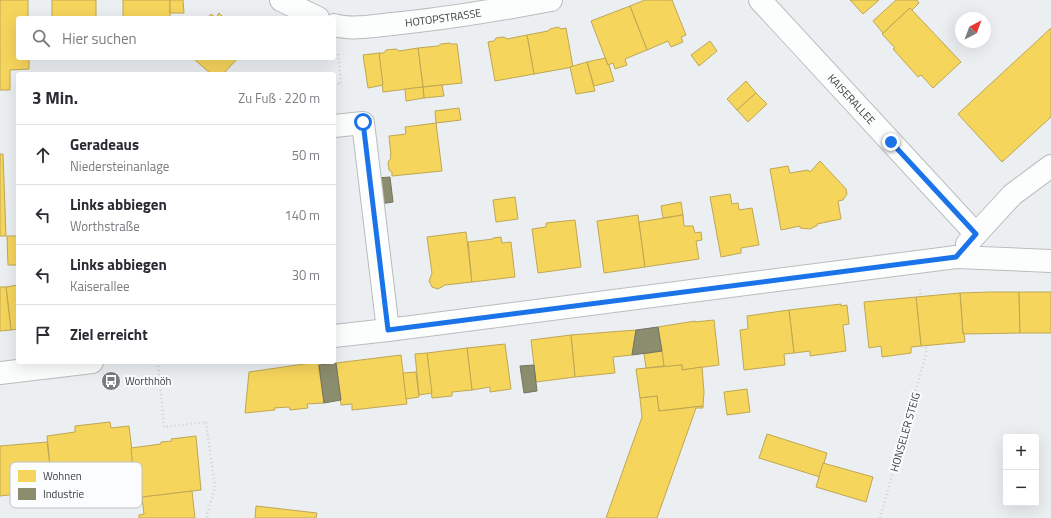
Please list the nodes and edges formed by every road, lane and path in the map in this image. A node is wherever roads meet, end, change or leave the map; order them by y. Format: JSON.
{"nodes":[{"id":1,"x":281,"y":0,"type":"edge"},
{"id":2,"x":551,"y":0,"type":"edge"},
{"id":3,"x":760,"y":0,"type":"edge"},
{"id":4,"x":314,"y":16,"type":"edge"},
{"id":5,"x":336,"y":25,"type":"edge"},
{"id":6,"x":336,"y":59,"type":"edge"},
{"id":7,"x":336,"y":84,"type":"edge"},
{"id":8,"x":336,"y":126,"type":"edge"},
{"id":9,"x":1051,"y":166,"type":"edge"},
{"id":10,"x":976,"y":234,"type":"junction"},
{"id":11,"x":956,"y":257,"type":"junction"},
{"id":12,"x":1051,"y":261,"type":"edge"},
{"id":13,"x":388,"y":330,"type":"junction"},
{"id":14,"x":336,"y":336,"type":"edge"},
{"id":15,"x":926,"y":345,"type":"dead end"},
{"id":16,"x":75,"y":364,"type":"edge"},
{"id":17,"x":158,"y":364,"type":"edge"},
{"id":18,"x":0,"y":373,"type":"edge"},
{"id":19,"x":207,"y":518,"type":"edge"},
{"id":20,"x":880,"y":518,"type":"edge"}],
"edges":[{"from":1,"to":4,"type":"street","name":"HOTOPSTRASSE"},
{"from":2,"to":5,"type":"street","name":"HOTOPSTRASSE"},
{"from":3,"to":10,"type":"street","name":"KAISERALLEE"},
{"from":6,"to":7,"type":"path"},
{"from":8,"to":13,"type":"street"},
{"from":9,"to":10,"type":"street"},
{"from":10,"to":11,"type":"street"},
{"from":11,"to":12,"type":"street"},
{"from":11,"to":13,"type":"street"},
{"from":13,"to":14,"type":"street"},
{"from":15,"to":20,"type":"path","name":"HONSELER STEIG"},
{"from":16,"to":18,"type":"street"},
{"from":17,"to":19,"type":"path"}]}
